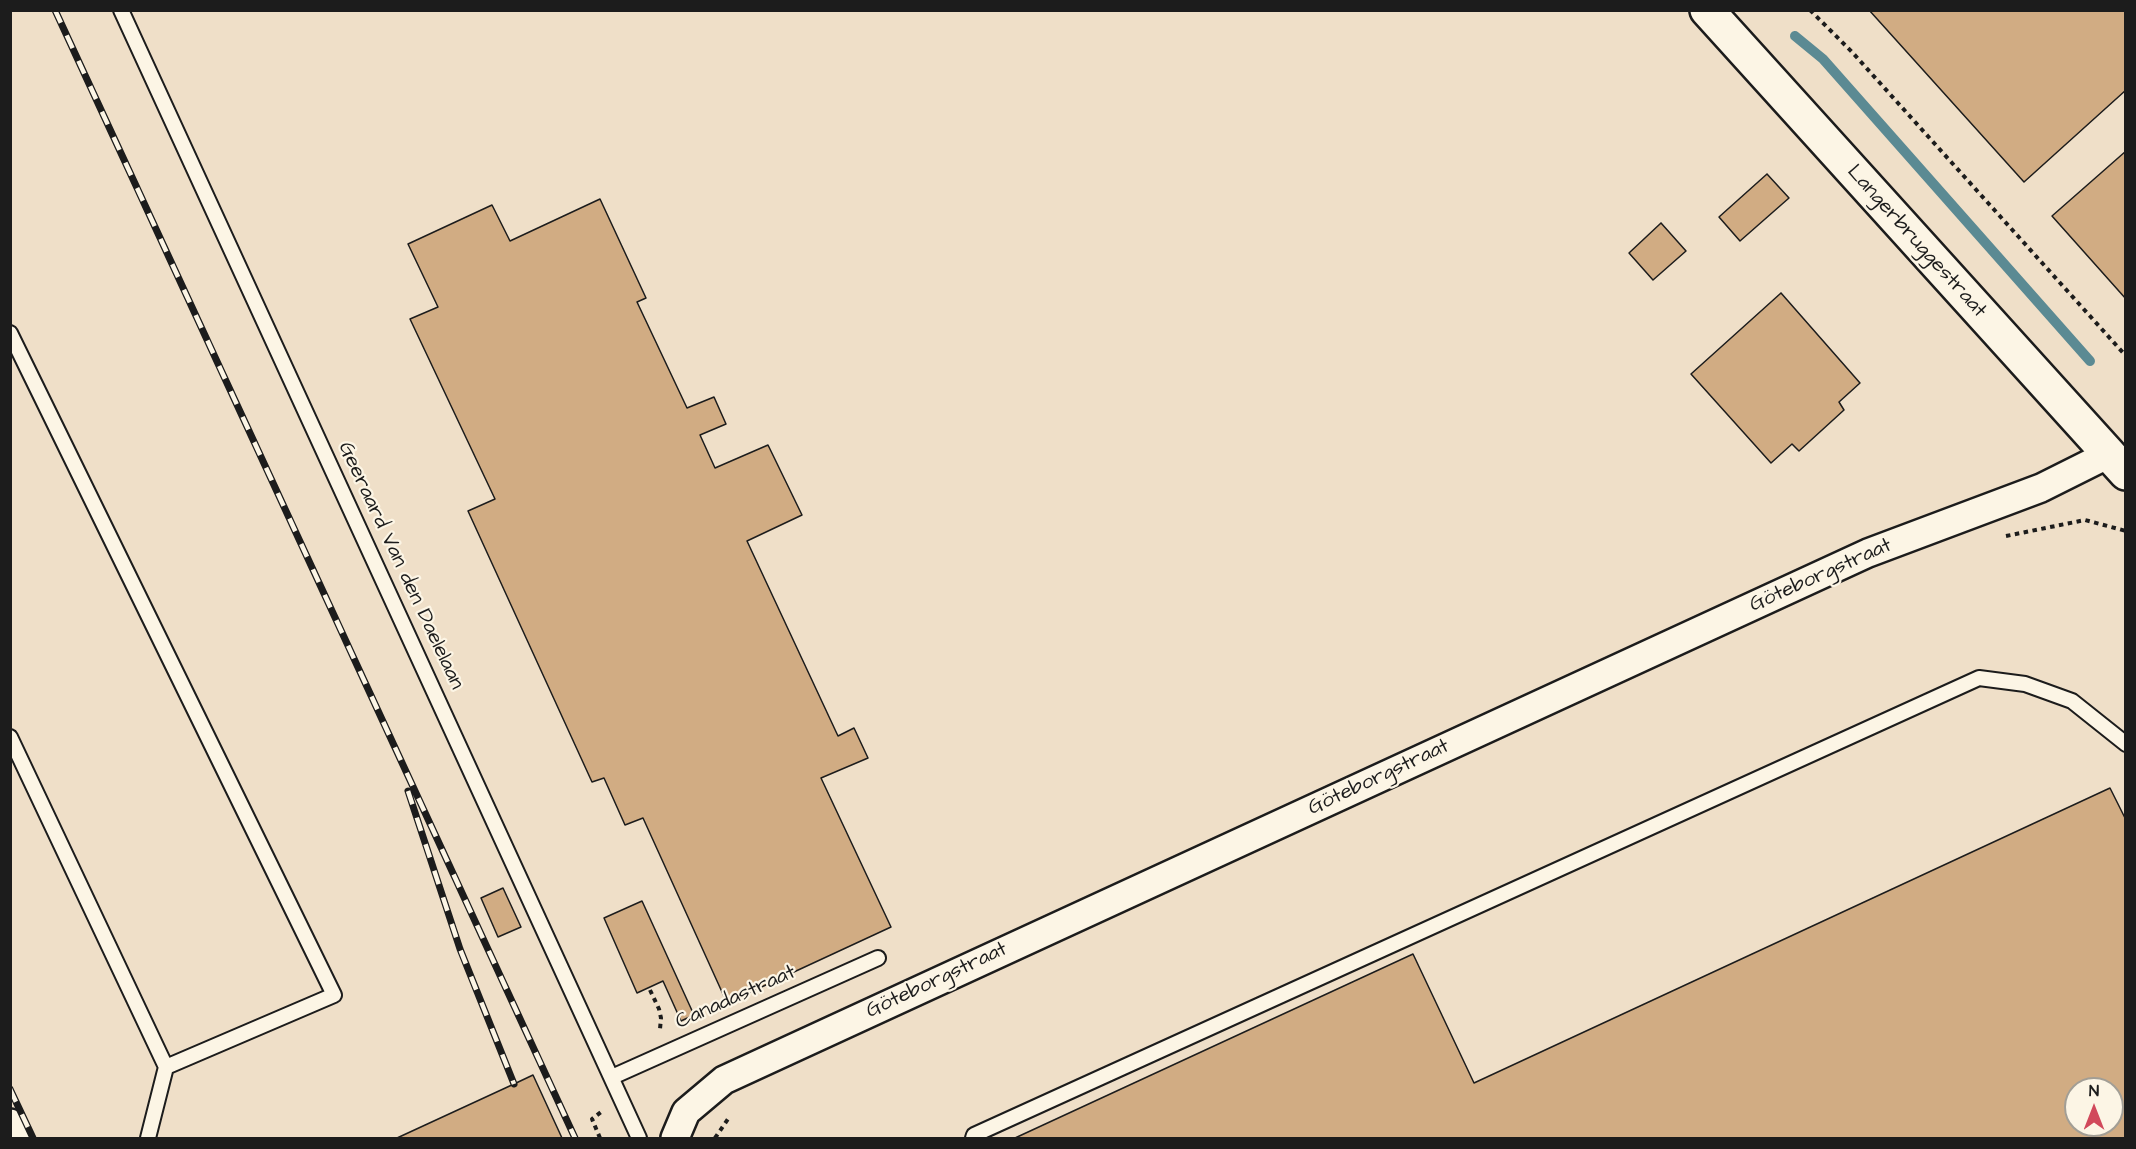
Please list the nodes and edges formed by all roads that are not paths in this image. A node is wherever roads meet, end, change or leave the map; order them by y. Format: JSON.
{"nodes":[{"id":1,"x":121,"y":10,"type":"edge"},
{"id":2,"x":1707,"y":10,"type":"edge"},
{"id":3,"x":10,"y":333,"type":"edge"},
{"id":4,"x":2117,"y":463,"type":"edge"},
{"id":5,"x":10,"y":737,"type":"edge"},
{"id":6,"x":2126,"y":744,"type":"edge"},
{"id":7,"x":878,"y":958,"type":"dead end"},
{"id":8,"x":166,"y":1067,"type":"junction"},
{"id":9,"x":612,"y":1077,"type":"junction"},
{"id":10,"x":10,"y":1123,"type":"edge"},
{"id":11,"x":18,"y":1138,"type":"edge"},
{"id":12,"x":148,"y":1138,"type":"edge"},
{"id":13,"x":639,"y":1138,"type":"edge"},
{"id":14,"x":675,"y":1138,"type":"edge"},
{"id":15,"x":973,"y":1138,"type":"edge"}],
"edges":[{"from":1,"to":9,"type":"lane","name":"Geeraard Van den Daelelaan"},
{"from":2,"to":4,"type":"main road","name":"Langerbruggestraat"},
{"from":3,"to":8,"type":"lane"},
{"from":4,"to":14,"type":"street","name":"Göteborgstraat"},
{"from":5,"to":8,"type":"lane"},
{"from":6,"to":15,"type":"lane"},
{"from":7,"to":9,"type":"lane","name":"Canadastraat"},
{"from":8,"to":12,"type":"lane"},
{"from":9,"to":13,"type":"lane","name":"Geeraard Van den Daelelaan"},
{"from":10,"to":11,"type":"street"}]}
